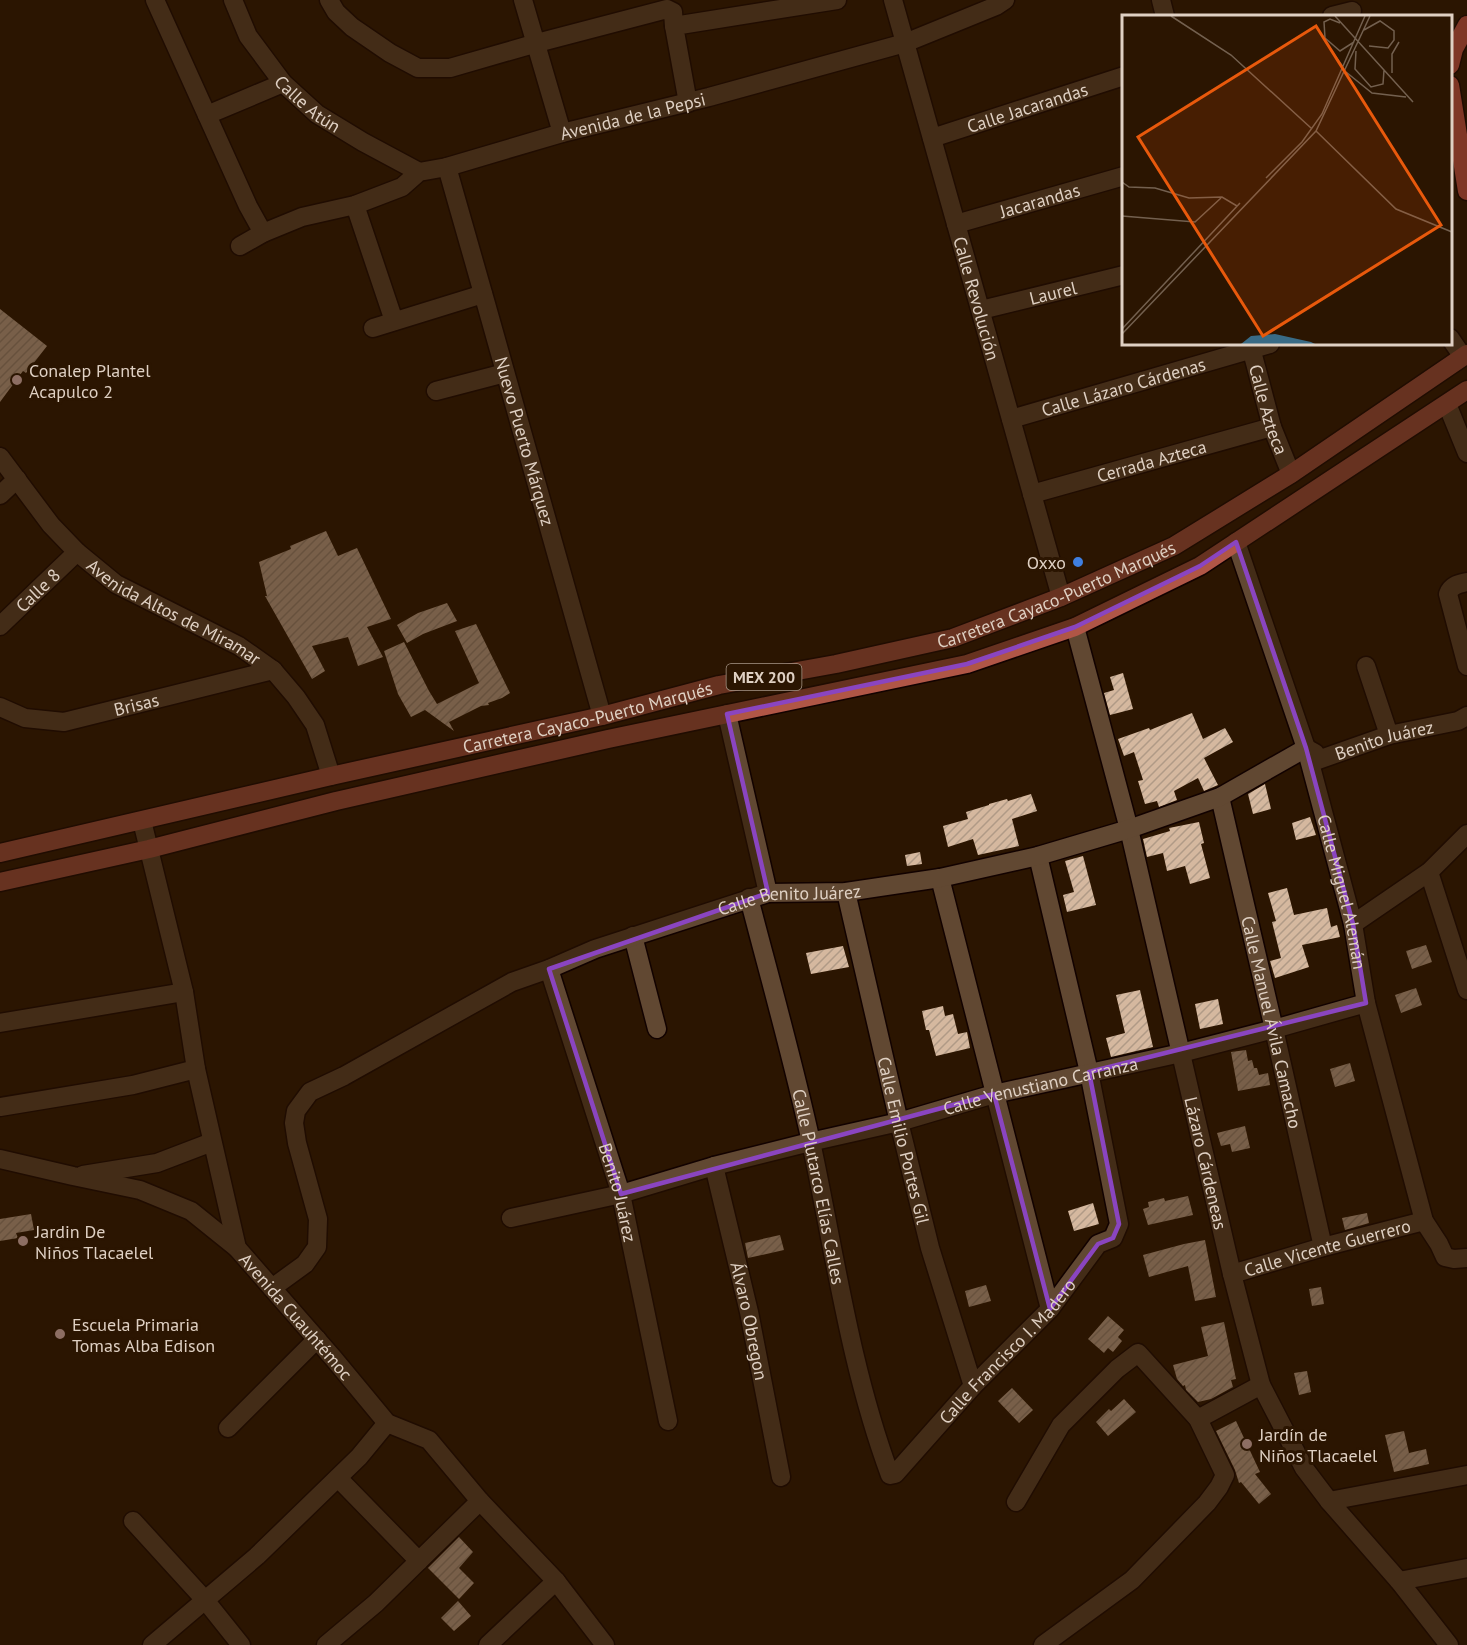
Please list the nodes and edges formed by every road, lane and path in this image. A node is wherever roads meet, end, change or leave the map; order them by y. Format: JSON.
{"nodes":[{"id":1,"x":155,"y":0,"type":"edge"},
{"id":2,"x":233,"y":0,"type":"edge"},
{"id":3,"x":328,"y":0,"type":"edge"},
{"id":4,"x":523,"y":0,"type":"edge"},
{"id":5,"x":837,"y":0,"type":"edge"},
{"id":6,"x":893,"y":0,"type":"edge"},
{"id":7,"x":1005,"y":0,"type":"edge"},
{"id":8,"x":1161,"y":0,"type":"edge"},
{"id":9,"x":1352,"y":9,"type":"edge"},
{"id":10,"x":1165,"y":15,"type":"edge"},
{"id":11,"x":1335,"y":15,"type":"edge"},
{"id":12,"x":1467,"y":25,"type":"edge"},
{"id":13,"x":674,"y":26,"type":"junction"},
{"id":14,"x":537,"y":43,"type":"junction"},
{"id":15,"x":905,"y":43,"type":"junction"},
{"id":16,"x":1452,"y":56,"type":"edge"},
{"id":17,"x":1122,"y":77,"type":"edge"},
{"id":18,"x":283,"y":83,"type":"junction"},
{"id":19,"x":1452,"y":97,"type":"edge"},
{"id":20,"x":688,"y":103,"type":"junction"},
{"id":21,"x":207,"y":115,"type":"junction"},
{"id":22,"x":562,"y":133,"type":"junction"},
{"id":23,"x":932,"y":138,"type":"junction"},
{"id":24,"x":447,"y":167,"type":"junction"},
{"id":25,"x":419,"y":172,"type":"junction"},
{"id":26,"x":1122,"y":177,"type":"edge"},
{"id":27,"x":1467,"y":190,"type":"edge"},
{"id":28,"x":356,"y":205,"type":"junction"},
{"id":29,"x":956,"y":224,"type":"junction"},
{"id":30,"x":263,"y":233,"type":"junction"},
{"id":31,"x":240,"y":246,"type":"dead end"},
{"id":32,"x":1122,"y":275,"type":"edge"},
{"id":33,"x":483,"y":294,"type":"junction"},
{"id":34,"x":981,"y":310,"type":"junction"},
{"id":35,"x":394,"y":321,"type":"junction"},
{"id":36,"x":373,"y":328,"type":"dead end"},
{"id":37,"x":1452,"y":340,"type":"edge"},
{"id":38,"x":1251,"y":346,"type":"edge"},
{"id":39,"x":1465,"y":355,"type":"edge"},
{"id":40,"x":505,"y":373,"type":"junction"},
{"id":41,"x":1467,"y":390,"type":"edge"},
{"id":42,"x":436,"y":391,"type":"dead end"},
{"id":43,"x":1447,"y":404,"type":"junction"},
{"id":44,"x":1011,"y":419,"type":"junction"},
{"id":45,"x":1272,"y":427,"type":"junction"},
{"id":46,"x":1467,"y":453,"type":"edge"},
{"id":47,"x":0,"y":457,"type":"edge"},
{"id":48,"x":1291,"y":474,"type":"junction"},
{"id":49,"x":18,"y":478,"type":"junction"},
{"id":50,"x":1032,"y":494,"type":"junction"},
{"id":51,"x":0,"y":495,"type":"edge"},
{"id":52,"x":1236,"y":542,"type":"junction"},
{"id":53,"x":77,"y":552,"type":"junction"},
{"id":54,"x":1467,"y":582,"type":"edge"},
{"id":55,"x":1061,"y":597,"type":"junction"},
{"id":56,"x":0,"y":626,"type":"edge"},
{"id":57,"x":1075,"y":627,"type":"junction"},
{"id":58,"x":1366,"y":666,"type":"dead end"},
{"id":59,"x":1467,"y":666,"type":"edge"},
{"id":60,"x":273,"y":670,"type":"junction"},
{"id":61,"x":0,"y":707,"type":"edge"},
{"id":62,"x":727,"y":714,"type":"junction"},
{"id":63,"x":602,"y":716,"type":"junction"},
{"id":64,"x":1467,"y":716,"type":"edge"},
{"id":65,"x":1389,"y":735,"type":"junction"},
{"id":66,"x":1306,"y":748,"type":"junction"},
{"id":67,"x":331,"y":776,"type":"junction"},
{"id":68,"x":1220,"y":797,"type":"junction"},
{"id":69,"x":142,"y":821,"type":"junction"},
{"id":70,"x":1129,"y":829,"type":"junction"},
{"id":71,"x":1467,"y":834,"type":"edge"},
{"id":72,"x":149,"y":849,"type":"junction"},
{"id":73,"x":0,"y":853,"type":"edge"},
{"id":74,"x":1038,"y":856,"type":"junction"},
{"id":75,"x":1429,"y":872,"type":"junction"},
{"id":76,"x":940,"y":878,"type":"junction"},
{"id":77,"x":0,"y":882,"type":"edge"},
{"id":78,"x":768,"y":892,"type":"junction"},
{"id":79,"x":846,"y":892,"type":"junction"},
{"id":80,"x":749,"y":898,"type":"junction"},
{"id":81,"x":1353,"y":924,"type":"junction"},
{"id":82,"x":633,"y":936,"type":"junction"},
{"id":83,"x":549,"y":969,"type":"junction"},
{"id":84,"x":1467,"y":990,"type":"edge"},
{"id":85,"x":184,"y":992,"type":"junction"},
{"id":86,"x":1366,"y":1003,"type":"junction"},
{"id":87,"x":0,"y":1023,"type":"edge"},
{"id":88,"x":657,"y":1029,"type":"dead end"},
{"id":89,"x":1274,"y":1029,"type":"junction"},
{"id":90,"x":1181,"y":1053,"type":"junction"},
{"id":91,"x":196,"y":1069,"type":"junction"},
{"id":92,"x":1089,"y":1072,"type":"junction"},
{"id":93,"x":994,"y":1094,"type":"junction"},
{"id":94,"x":0,"y":1107,"type":"edge"},
{"id":95,"x":899,"y":1122,"type":"junction"},
{"id":96,"x":212,"y":1142,"type":"junction"},
{"id":97,"x":810,"y":1142,"type":"junction"},
{"id":98,"x":0,"y":1158,"type":"edge"},
{"id":99,"x":714,"y":1166,"type":"junction"},
{"id":100,"x":73,"y":1176,"type":"junction"},
{"id":101,"x":621,"y":1194,"type":"junction"},
{"id":102,"x":511,"y":1218,"type":"dead end"},
{"id":103,"x":1424,"y":1221,"type":"junction"},
{"id":104,"x":1323,"y":1247,"type":"junction"},
{"id":105,"x":237,"y":1248,"type":"junction"},
{"id":106,"x":1467,"y":1258,"type":"edge"},
{"id":107,"x":1232,"y":1274,"type":"junction"},
{"id":108,"x":272,"y":1288,"type":"junction"},
{"id":109,"x":1050,"y":1309,"type":"junction"},
{"id":110,"x":317,"y":1339,"type":"junction"},
{"id":111,"x":1261,"y":1385,"type":"junction"},
{"id":112,"x":973,"y":1386,"type":"junction"},
{"id":113,"x":1198,"y":1419,"type":"junction"},
{"id":114,"x":668,"y":1421,"type":"dead end"},
{"id":115,"x":387,"y":1423,"type":"junction"},
{"id":116,"x":228,"y":1428,"type":"dead end"},
{"id":117,"x":890,"y":1475,"type":"joint"},
{"id":118,"x":1467,"y":1475,"type":"edge"},
{"id":119,"x":781,"y":1477,"type":"dead end"},
{"id":120,"x":338,"y":1478,"type":"junction"},
{"id":121,"x":480,"y":1500,"type":"junction"},
{"id":122,"x":1329,"y":1500,"type":"junction"},
{"id":123,"x":1016,"y":1502,"type":"dead end"},
{"id":124,"x":133,"y":1521,"type":"dead end"},
{"id":125,"x":419,"y":1561,"type":"junction"},
{"id":126,"x":1467,"y":1568,"type":"edge"},
{"id":127,"x":556,"y":1581,"type":"junction"},
{"id":128,"x":1399,"y":1581,"type":"junction"},
{"id":129,"x":205,"y":1600,"type":"junction"},
{"id":130,"x":152,"y":1645,"type":"edge"},
{"id":131,"x":241,"y":1645,"type":"edge"},
{"id":132,"x":326,"y":1645,"type":"edge"},
{"id":133,"x":488,"y":1645,"type":"edge"},
{"id":134,"x":605,"y":1645,"type":"edge"},
{"id":135,"x":1043,"y":1645,"type":"edge"},
{"id":136,"x":1449,"y":1645,"type":"edge"}],
"edges":[{"from":1,"to":21,"type":"street"},
{"from":2,"to":18,"type":"street","name":"Calle Atún"},
{"from":3,"to":14,"type":"street"},
{"from":4,"to":14,"type":"street"},
{"from":5,"to":13,"type":"street"},
{"from":6,"to":15,"type":"street","name":"Calle Revolución"},
{"from":7,"to":15,"type":"street","name":"Avenida de la Pepsi"},
{"from":8,"to":10,"type":"street"},
{"from":9,"to":11,"type":"street"},
{"from":12,"to":16,"type":"highway"},
{"from":13,"to":14,"type":"street"},
{"from":13,"to":20,"type":"street"},
{"from":14,"to":22,"type":"street"},
{"from":15,"to":20,"type":"street","name":"Avenida de la Pepsi"},
{"from":15,"to":23,"type":"street","name":"Calle Revolución"},
{"from":17,"to":23,"type":"street","name":"Calle Jacarandas"},
{"from":18,"to":21,"type":"street"},
{"from":18,"to":25,"type":"street","name":"Calle Atún"},
{"from":19,"to":27,"type":"highway"},
{"from":20,"to":22,"type":"street","name":"Avenida de la Pepsi"},
{"from":21,"to":30,"type":"street"},
{"from":22,"to":24,"type":"street","name":"Avenida de la Pepsi"},
{"from":23,"to":29,"type":"street","name":"Calle Revolución"},
{"from":24,"to":25,"type":"street","name":"Avenida de la Pepsi"},
{"from":24,"to":33,"type":"street","name":"Nuevo Puerto Márquez"},
{"from":25,"to":28,"type":"street","name":"Avenida de la Pepsi"},
{"from":26,"to":29,"type":"street","name":"Jacarandas"},
{"from":28,"to":30,"type":"street","name":"Avenida de la Pepsi"},
{"from":28,"to":35,"type":"street"},
{"from":29,"to":34,"type":"street","name":"Calle Revolución"},
{"from":30,"to":31,"type":"street","name":"Avenida de la Pepsi"},
{"from":32,"to":34,"type":"street","name":"Laurel"},
{"from":33,"to":35,"type":"street"},
{"from":33,"to":40,"type":"street","name":"Nuevo Puerto Márquez"},
{"from":34,"to":44,"type":"street","name":"Calle Revolución"},
{"from":35,"to":36,"type":"street"},
{"from":37,"to":39,"type":"street"},
{"from":38,"to":44,"type":"street","name":"Calle Lázaro Cárdenas"},
{"from":38,"to":45,"type":"street","name":"Calle Azteca"},
{"from":39,"to":48,"type":"main road","name":"Carretera Cayaco-Puerto Marqués","number":"MEX 200"},
{"from":40,"to":42,"type":"street"},
{"from":40,"to":63,"type":"street","name":"Nuevo Puerto Márquez"},
{"from":41,"to":43,"type":"main road","name":"Carretera Cayaco-Puerto Marqués","number":"MEX 200"},
{"from":43,"to":46,"type":"street"},
{"from":43,"to":52,"type":"main road","name":"Carretera Cayaco-Puerto Marqués","number":"MEX 200"},
{"from":44,"to":50,"type":"street","name":"Calle Revolución"},
{"from":45,"to":48,"type":"street","name":"Calle Azteca"},
{"from":45,"to":50,"type":"street","name":"Cerrada Azteca"},
{"from":47,"to":49,"type":"street","name":"Avenida Altos de Miramar"},
{"from":48,"to":55,"type":"main road","name":"Carretera Cayaco-Puerto Marqués","number":"MEX 200"},
{"from":49,"to":51,"type":"street"},
{"from":49,"to":53,"type":"street","name":"Avenida Altos de Miramar"},
{"from":50,"to":55,"type":"street","name":"Calle Revolución"},
{"from":52,"to":57,"type":"main road","name":"Carretera Cayaco-Puerto Marqués","number":"MEX 200"},
{"from":52,"to":66,"type":"street","name":"Calle Miguel Alemán"},
{"from":53,"to":56,"type":"street","name":"Calle 8"},
{"from":53,"to":60,"type":"street","name":"Avenida Altos de Miramar"},
{"from":54,"to":59,"type":"street"},
{"from":55,"to":63,"type":"main road","name":"Carretera Cayaco-Puerto Marqués","number":"MEX 200"},
{"from":57,"to":62,"type":"main road","name":"Carretera Cayaco-Puerto Marqués","number":"MEX 200"},
{"from":57,"to":70,"type":"street","name":"Lázaro Cárdeneas"},
{"from":58,"to":65,"type":"street"},
{"from":60,"to":61,"type":"street","name":"Brisas"},
{"from":60,"to":67,"type":"street","name":"Avenida Altos de Miramar"},
{"from":62,"to":72,"type":"main road","name":"Carretera Cayaco-Puerto Marqués","number":"MEX 200"},
{"from":62,"to":78,"type":"street"},
{"from":63,"to":67,"type":"main road","name":"Carretera Cayaco-Puerto Marqués","number":"MEX 200"},
{"from":64,"to":65,"type":"street","name":"Benito Juárez"},
{"from":65,"to":66,"type":"street","name":"Benito Juárez"},
{"from":66,"to":68,"type":"street","name":"Calle Benito Juárez"},
{"from":66,"to":81,"type":"street","name":"Calle Miguel Alemán"},
{"from":67,"to":69,"type":"main road","name":"Carretera Cayaco-Puerto Marqués","number":"MEX 200"},
{"from":68,"to":70,"type":"street","name":"Calle Benito Juárez"},
{"from":68,"to":89,"type":"street","name":"Calle Manuel Ávila Camacho"},
{"from":69,"to":72,"type":"street","name":"Avenida Cuauhtémoc"},
{"from":69,"to":73,"type":"main road","name":"Carretera Cayaco-Puerto Marqués","number":"MEX 200"},
{"from":70,"to":74,"type":"street","name":"Calle Benito Juárez"},
{"from":70,"to":90,"type":"street","name":"Lázaro Cárdeneas"},
{"from":71,"to":75,"type":"street"},
{"from":72,"to":77,"type":"main road","name":"Carretera Cayaco-Puerto Marqués","number":"MEX 200"},
{"from":72,"to":85,"type":"street","name":"Avenida Cuauhtémoc"},
{"from":74,"to":76,"type":"street","name":"Calle Benito Juárez"},
{"from":74,"to":92,"type":"street"},
{"from":75,"to":81,"type":"street"},
{"from":75,"to":84,"type":"street"},
{"from":76,"to":79,"type":"street","name":"Calle Benito Juárez"},
{"from":76,"to":93,"type":"street"},
{"from":78,"to":79,"type":"street","name":"Calle Benito Juárez"},
{"from":78,"to":80,"type":"street","name":"Calle Benito Juárez"},
{"from":79,"to":95,"type":"street","name":"Calle Emilio Portes Gil"},
{"from":80,"to":82,"type":"street","name":"Calle Benito Juárez"},
{"from":80,"to":97,"type":"street","name":"Calle Plutarco Elías Calles"},
{"from":81,"to":86,"type":"street","name":"Calle Miguel Alemán"},
{"from":82,"to":83,"type":"street","name":"Calle Benito Juárez"},
{"from":82,"to":88,"type":"street"},
{"from":83,"to":101,"type":"street","name":"Benito Juárez"},
{"from":83,"to":108,"type":"street","name":"Calle Benito Juárez"},
{"from":85,"to":87,"type":"street"},
{"from":85,"to":91,"type":"street","name":"Avenida Cuauhtémoc"},
{"from":86,"to":89,"type":"street","name":"Calle Venustiano Carranza"},
{"from":86,"to":103,"type":"street","name":"Calle Miguel Alemán"},
{"from":89,"to":90,"type":"street","name":"Calle Venustiano Carranza"},
{"from":89,"to":104,"type":"street","name":"Calle Manuel Ávila Camacho"},
{"from":90,"to":92,"type":"street","name":"Calle Venustiano Carranza"},
{"from":90,"to":107,"type":"street","name":"Lázaro Cárdeneas"},
{"from":91,"to":94,"type":"street"},
{"from":91,"to":96,"type":"street","name":"Avenida Cuauhtémoc"},
{"from":92,"to":93,"type":"street","name":"Calle Venustiano Carranza"},
{"from":92,"to":109,"type":"street","name":"Calle Francisco I. Madero"},
{"from":93,"to":95,"type":"street","name":"Calle Venustiano Carranza"},
{"from":93,"to":109,"type":"street"},
{"from":95,"to":97,"type":"street","name":"Calle Venustiano Carranza"},
{"from":95,"to":112,"type":"street","name":"Calle Emilio Portes Gil"},
{"from":96,"to":100,"type":"street"},
{"from":96,"to":105,"type":"street","name":"Avenida Cuauhtémoc"},
{"from":97,"to":99,"type":"street","name":"Calle Venustiano Carranza"},
{"from":97,"to":117,"type":"street","name":"Calle Plutarco Elías Calles"},
{"from":98,"to":100,"type":"street"},
{"from":99,"to":101,"type":"street","name":"Calle Venustiano Carranza"},
{"from":99,"to":119,"type":"street","name":"Álvaro Obregon"},
{"from":100,"to":105,"type":"street"},
{"from":101,"to":102,"type":"street","name":"Calle Venustiano Carranza"},
{"from":101,"to":114,"type":"street","name":"Benito Juárez"},
{"from":103,"to":104,"type":"street","name":"Calle Vicente Guerrero"},
{"from":103,"to":106,"type":"street","name":"Calle Miguel Alemán"},
{"from":104,"to":107,"type":"street","name":"Calle Vicente Guerrero"},
{"from":105,"to":108,"type":"street","name":"Avenida Cuauhtémoc"},
{"from":107,"to":111,"type":"street","name":"Lázaro Cárdeneas"},
{"from":108,"to":110,"type":"street","name":"Avenida Cuauhtémoc"},
{"from":109,"to":112,"type":"street","name":"Calle Francisco I. Madero"},
{"from":110,"to":115,"type":"street","name":"Avenida Cuauhtémoc"},
{"from":110,"to":116,"type":"street"},
{"from":111,"to":113,"type":"street"},
{"from":111,"to":122,"type":"street","name":"Lázaro Cárdeneas"},
{"from":112,"to":117,"type":"street","name":"Calle Francisco I. Madero"},
{"from":113,"to":123,"type":"street"},
{"from":113,"to":135,"type":"street"},
{"from":115,"to":120,"type":"street"},
{"from":115,"to":121,"type":"street","name":"Avenida Cuauhtémoc"},
{"from":118,"to":122,"type":"street"},
{"from":120,"to":125,"type":"street"},
{"from":120,"to":129,"type":"street"},
{"from":121,"to":125,"type":"street"},
{"from":121,"to":127,"type":"street","name":"Avenida Cuauhtémoc"},
{"from":122,"to":128,"type":"street","name":"Lázaro Cárdeneas"},
{"from":124,"to":129,"type":"street"},
{"from":125,"to":132,"type":"street"},
{"from":126,"to":128,"type":"street"},
{"from":127,"to":133,"type":"street"},
{"from":127,"to":134,"type":"street","name":"Avenida Cuauhtémoc"},
{"from":128,"to":136,"type":"street","name":"Lázaro Cárdeneas"},
{"from":129,"to":130,"type":"street"},
{"from":129,"to":131,"type":"street"}]}
